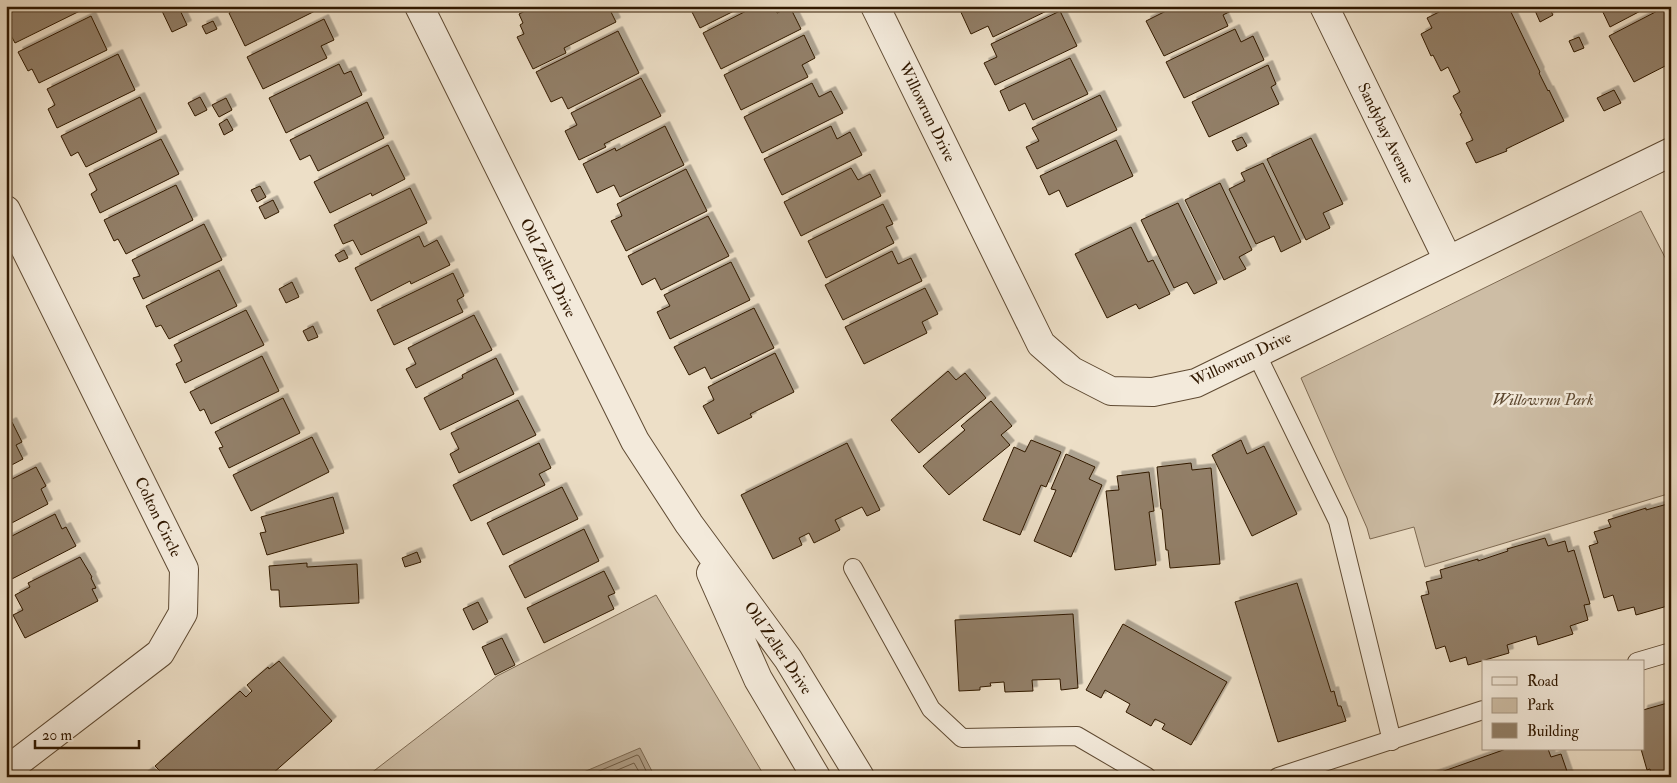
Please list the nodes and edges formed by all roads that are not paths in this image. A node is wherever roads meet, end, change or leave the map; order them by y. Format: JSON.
{"nodes":[{"id":1,"x":419,"y":6,"type":"edge"},
{"id":2,"x":876,"y":6,"type":"edge"},
{"id":3,"x":1324,"y":6,"type":"edge"},
{"id":4,"x":1671,"y":152,"type":"edge"},
{"id":5,"x":6,"y":210,"type":"edge"},
{"id":6,"x":1448,"y":260,"type":"junction"},
{"id":7,"x":1256,"y":353,"type":"junction"},
{"id":8,"x":689,"y":524,"type":"junction"},
{"id":9,"x":853,"y":568,"type":"dead end"},
{"id":10,"x":1671,"y":652,"type":"edge"},
{"id":11,"x":1644,"y":660,"type":"edge"},
{"id":12,"x":1482,"y":710,"type":"edge"},
{"id":13,"x":1392,"y":741,"type":"junction"},
{"id":14,"x":6,"y":771,"type":"edge"},
{"id":15,"x":816,"y":777,"type":"edge"},
{"id":16,"x":860,"y":777,"type":"edge"},
{"id":17,"x":1147,"y":777,"type":"edge"},
{"id":18,"x":1278,"y":777,"type":"edge"}],
"edges":[{"from":1,"to":8,"type":"street","name":"Old Zeller Drive"},
{"from":2,"to":7,"type":"street","name":"Willowrun Drive"},
{"from":3,"to":6,"type":"street","name":"Sandybay Avenue"},
{"from":4,"to":6,"type":"street","name":"Willowrun Drive"},
{"from":5,"to":14,"type":"street","name":"Colton Circle"},
{"from":6,"to":7,"type":"street","name":"Willowrun Drive"},
{"from":7,"to":13,"type":"lane"},
{"from":8,"to":15,"type":"street","name":"Old Zeller Drive"},
{"from":8,"to":16,"type":"street","name":"Old Zeller Drive"},
{"from":9,"to":17,"type":"lane"},
{"from":10,"to":11,"type":"lane"},
{"from":12,"to":13,"type":"lane"},
{"from":13,"to":18,"type":"lane"}]}
